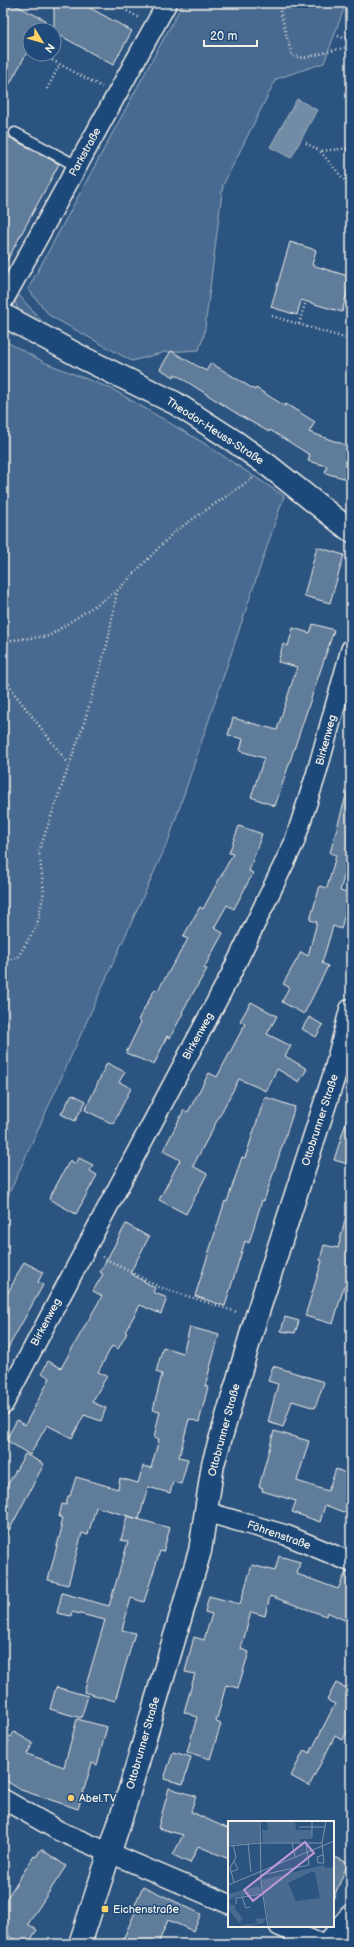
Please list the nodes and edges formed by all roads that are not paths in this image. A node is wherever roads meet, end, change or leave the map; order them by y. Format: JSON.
{"nodes":[{"id":1,"x":167,"y":3,"type":"edge"},
{"id":2,"x":15,"y":133,"type":"dead end"},
{"id":3,"x":77,"y":166,"type":"junction"},
{"id":4,"x":3,"y":301,"type":"edge"},
{"id":5,"x":3,"y":315,"type":"edge"},
{"id":6,"x":351,"y":531,"type":"edge"},
{"id":7,"x":351,"y":649,"type":"edge"},
{"id":8,"x":351,"y":1010,"type":"edge"},
{"id":9,"x":3,"y":1405,"type":"edge"},
{"id":10,"x":206,"y":1512,"type":"junction"},
{"id":11,"x":351,"y":1562,"type":"edge"},
{"id":12,"x":3,"y":1799,"type":"edge"},
{"id":13,"x":110,"y":1852,"type":"junction"},
{"id":14,"x":228,"y":1904,"type":"edge"},
{"id":15,"x":351,"y":1916,"type":"edge"},
{"id":16,"x":282,"y":1927,"type":"edge"},
{"id":17,"x":80,"y":1944,"type":"edge"},
{"id":18,"x":321,"y":1944,"type":"edge"},
{"id":19,"x":328,"y":1944,"type":"edge"}],
"edges":[{"from":1,"to":3,"type":"street","name":"Parkstraße"},
{"from":2,"to":3,"type":"lane"},
{"from":3,"to":4,"type":"street","name":"Parkstraße"},
{"from":5,"to":6,"type":"main road","name":"Theodor-Heuss-Straße"},
{"from":7,"to":9,"type":"street","name":"Birkenweg"},
{"from":8,"to":10,"type":"main road","name":"Ottobrunner Straße"},
{"from":10,"to":11,"type":"street","name":"Föhrenstraße"},
{"from":10,"to":13,"type":"main road","name":"Ottobrunner Straße"},
{"from":12,"to":13,"type":"street"},
{"from":13,"to":14,"type":"street"},
{"from":13,"to":17,"type":"main road","name":"Ottobrunner Straße"},
{"from":15,"to":19,"type":"main road"},
{"from":16,"to":18,"type":"street"}]}
